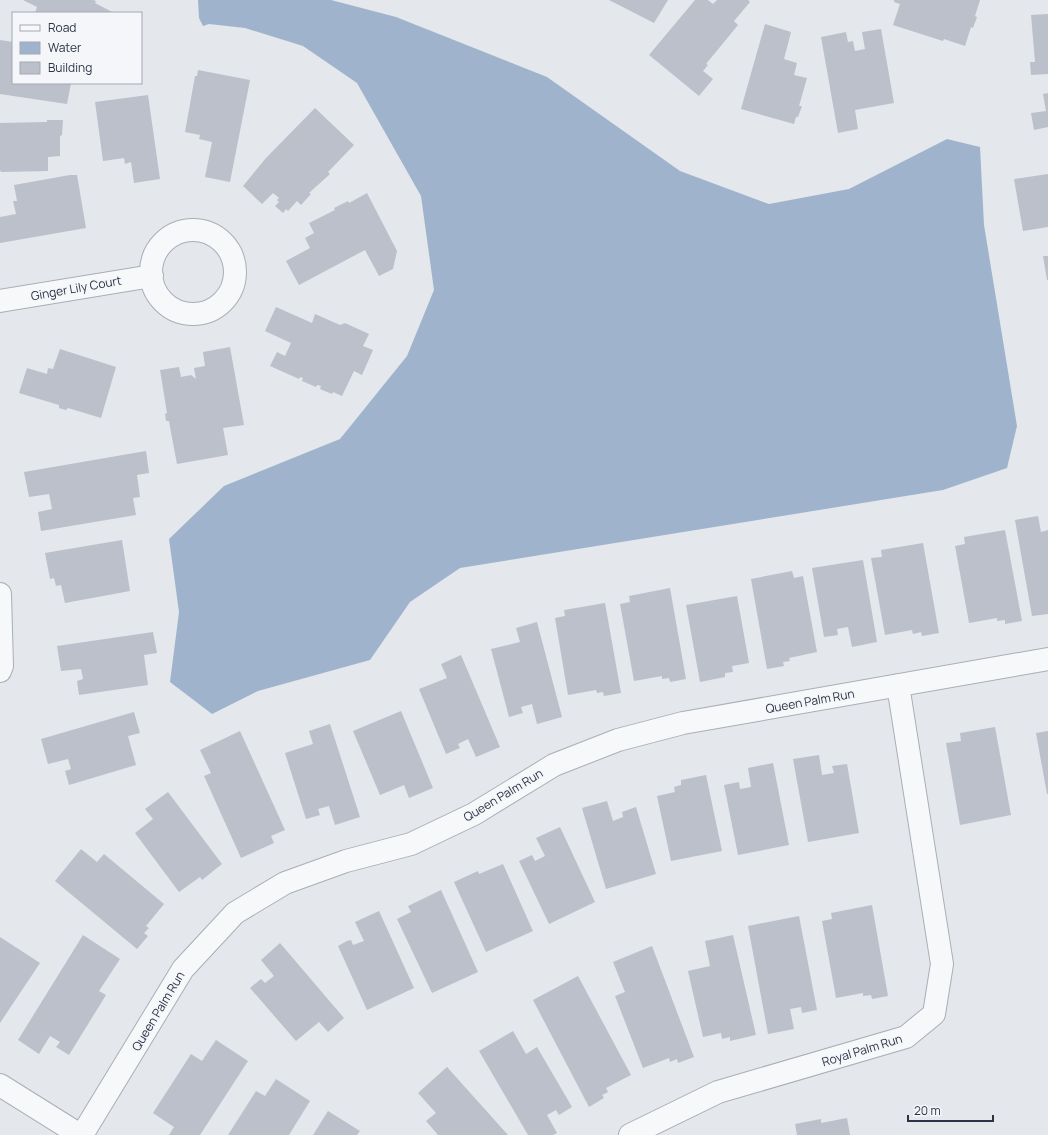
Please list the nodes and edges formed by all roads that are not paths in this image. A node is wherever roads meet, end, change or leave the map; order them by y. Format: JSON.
{"nodes":[{"id":1,"x":152,"y":276,"type":"dead end"},
{"id":2,"x":0,"y":301,"type":"edge"},
{"id":3,"x":0,"y":594,"type":"edge"},
{"id":4,"x":1048,"y":659,"type":"edge"},
{"id":5,"x":0,"y":671,"type":"edge"},
{"id":6,"x":898,"y":685,"type":"junction"},
{"id":7,"x":0,"y":1085,"type":"edge"},
{"id":8,"x":81,"y":1135,"type":"edge"},
{"id":9,"x":630,"y":1135,"type":"edge"}],
"edges":[{"from":1,"to":2,"type":"street","name":"Ginger Lily Court"},
{"from":3,"to":5,"type":"street"},
{"from":4,"to":6,"type":"street","name":"Queen Palm Run"},
{"from":6,"to":8,"type":"street","name":"Queen Palm Run"},
{"from":6,"to":9,"type":"street","name":"Royal Palm Run"},
{"from":7,"to":8,"type":"street"}]}
